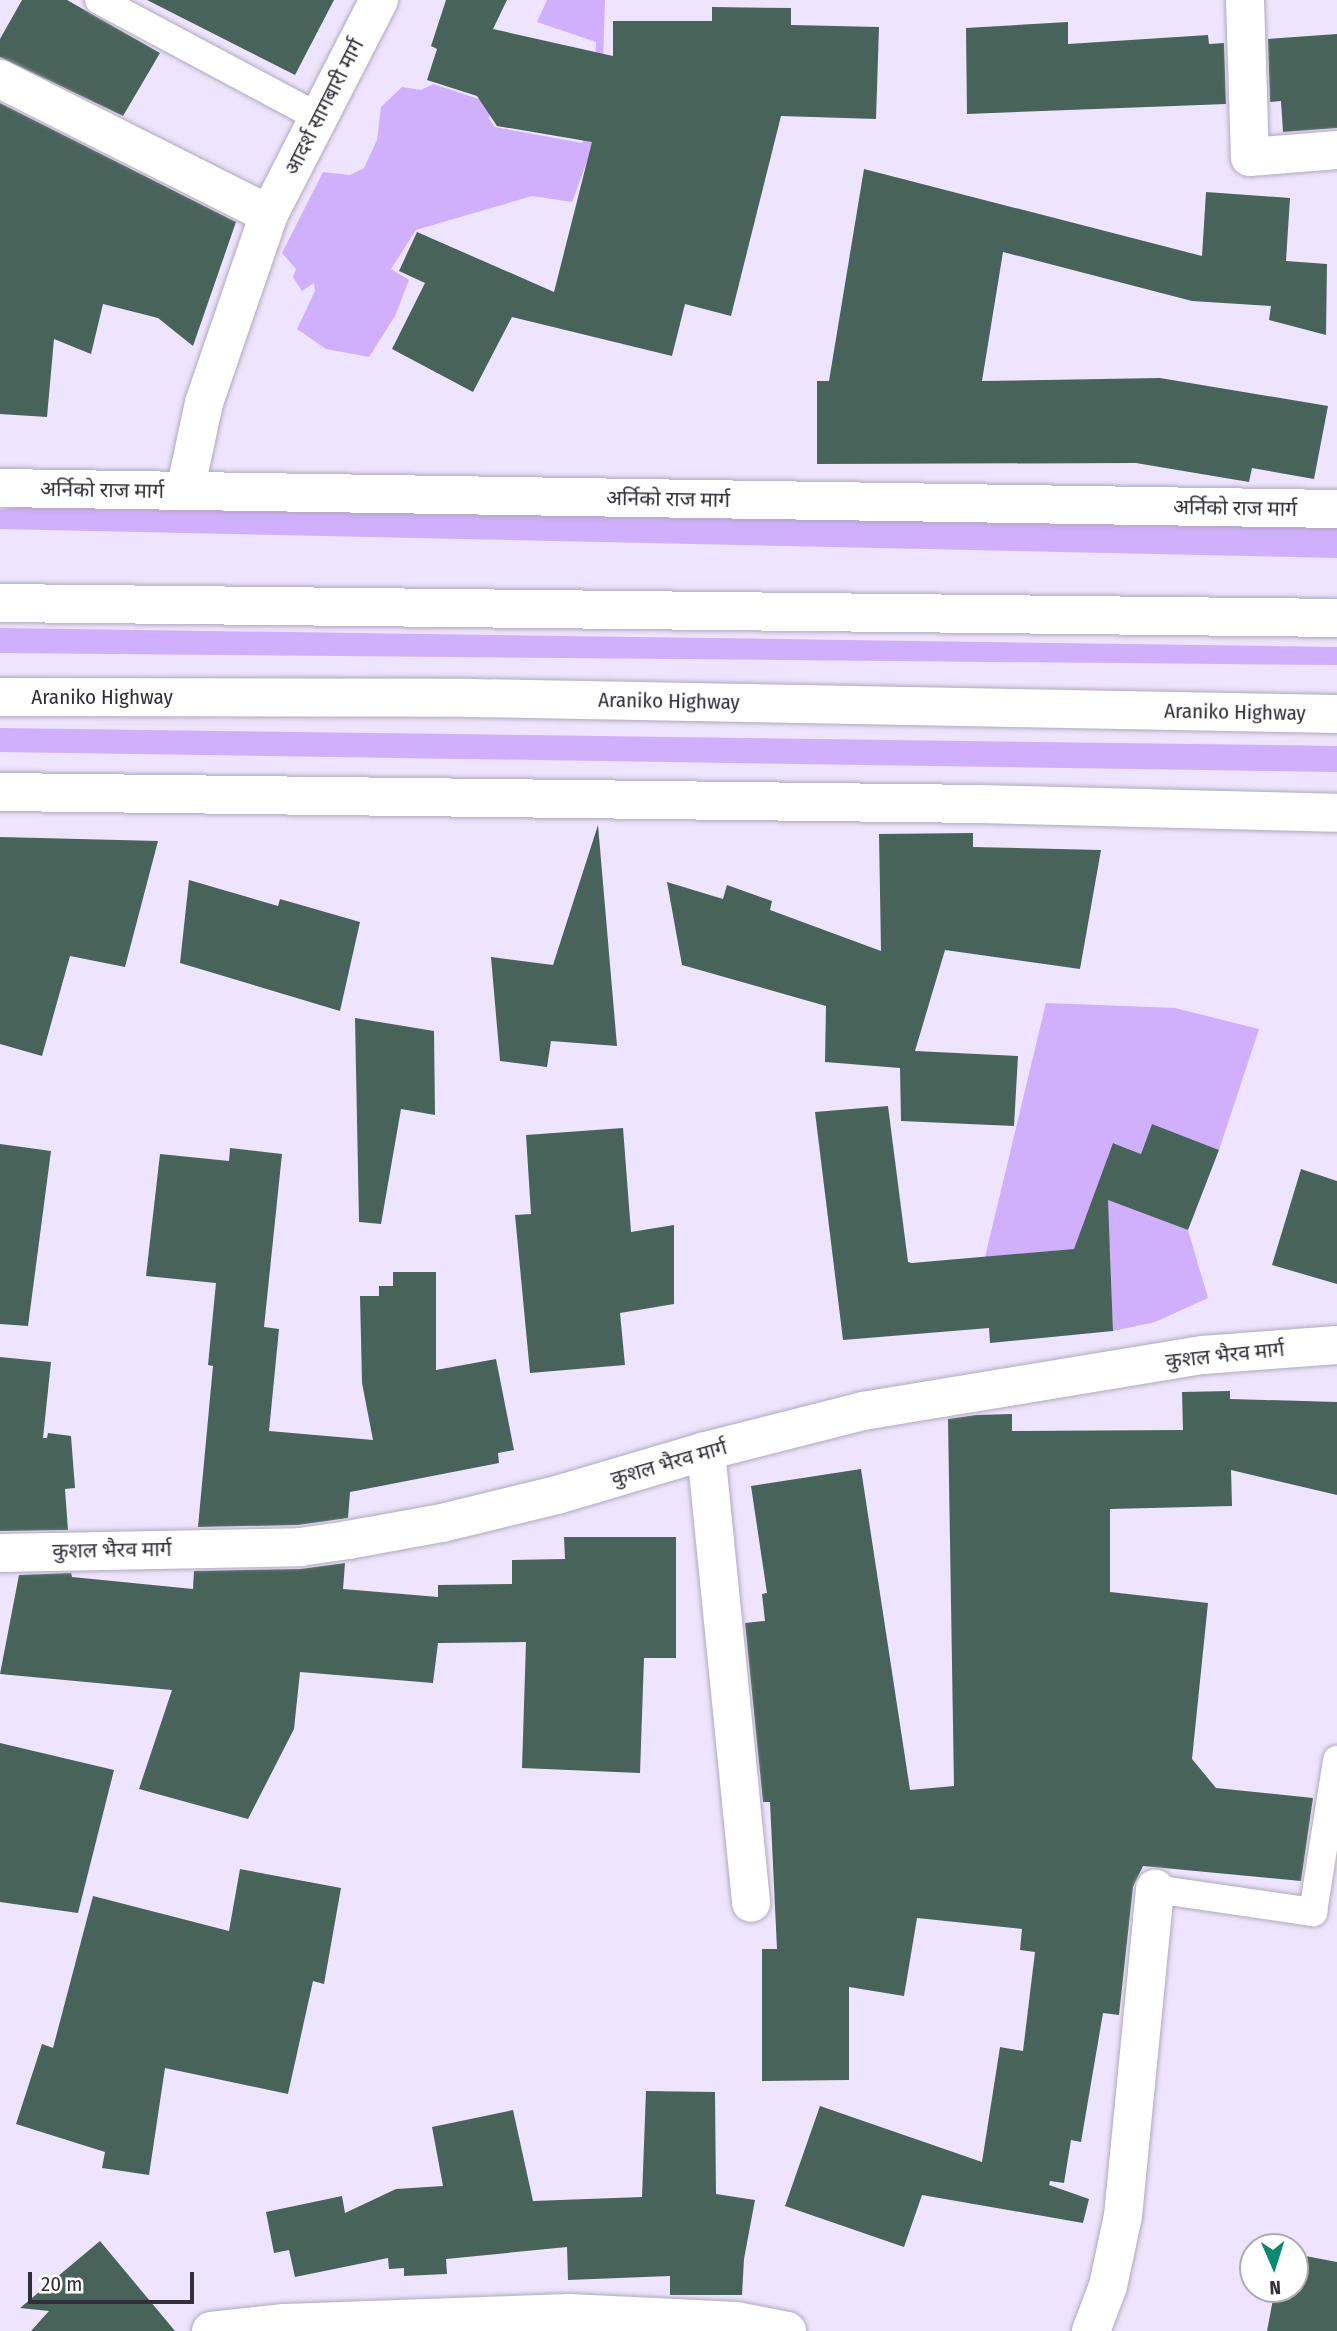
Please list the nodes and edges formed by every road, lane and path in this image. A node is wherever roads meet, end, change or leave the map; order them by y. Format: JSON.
{"nodes":[{"id":1,"x":99,"y":0,"type":"edge"},
{"id":2,"x":379,"y":0,"type":"edge"},
{"id":3,"x":1245,"y":0,"type":"edge"},
{"id":4,"x":0,"y":79,"type":"edge"},
{"id":5,"x":318,"y":117,"type":"junction"},
{"id":6,"x":1337,"y":150,"type":"edge"},
{"id":7,"x":269,"y":214,"type":"junction"},
{"id":8,"x":0,"y":488,"type":"edge"},
{"id":9,"x":185,"y":491,"type":"junction"},
{"id":10,"x":1337,"y":509,"type":"edge"},
{"id":11,"x":0,"y":603,"type":"edge"},
{"id":12,"x":1337,"y":618,"type":"edge"},
{"id":13,"x":0,"y":697,"type":"edge"},
{"id":14,"x":1337,"y":714,"type":"edge"},
{"id":15,"x":0,"y":792,"type":"edge"},
{"id":16,"x":1337,"y":813,"type":"edge"},
{"id":17,"x":1337,"y":1345,"type":"edge"},
{"id":18,"x":706,"y":1451,"type":"junction"},
{"id":19,"x":0,"y":1553,"type":"edge"},
{"id":20,"x":1337,"y":1760,"type":"edge"},
{"id":21,"x":1155,"y":1889,"type":"joint"},
{"id":22,"x":751,"y":1903,"type":"dead end"},
{"id":23,"x":211,"y":2331,"type":"edge"},
{"id":24,"x":787,"y":2331,"type":"edge"},
{"id":25,"x":1091,"y":2331,"type":"edge"}],
"edges":[{"from":1,"to":5,"type":"lane"},
{"from":2,"to":5,"type":"main road","name":"आदर्श सागबारी मार्ग"},
{"from":3,"to":6,"type":"main road"},
{"from":4,"to":7,"type":"main road"},
{"from":5,"to":7,"type":"main road","name":"आदर्श सागबारी मार्ग"},
{"from":7,"to":9,"type":"main road","name":"आदर्श सागबारी मार्ग"},
{"from":8,"to":9,"type":"main road","name":"अर्निको राज मार्ग"},
{"from":9,"to":10,"type":"main road","name":"अर्निको राज मार्ग"},
{"from":11,"to":12,"type":"main road"},
{"from":13,"to":14,"type":"main road","name":"Araniko Highway"},
{"from":15,"to":16,"type":"main road"},
{"from":17,"to":18,"type":"main road","name":"कुशल‌ भैरव मार्ग"},
{"from":18,"to":19,"type":"main road","name":"कुशल‌ भैरव मार्ग"},
{"from":18,"to":22,"type":"main road"},
{"from":20,"to":21,"type":"lane"},
{"from":21,"to":25,"type":"main road"},
{"from":23,"to":24,"type":"main road"}]}
